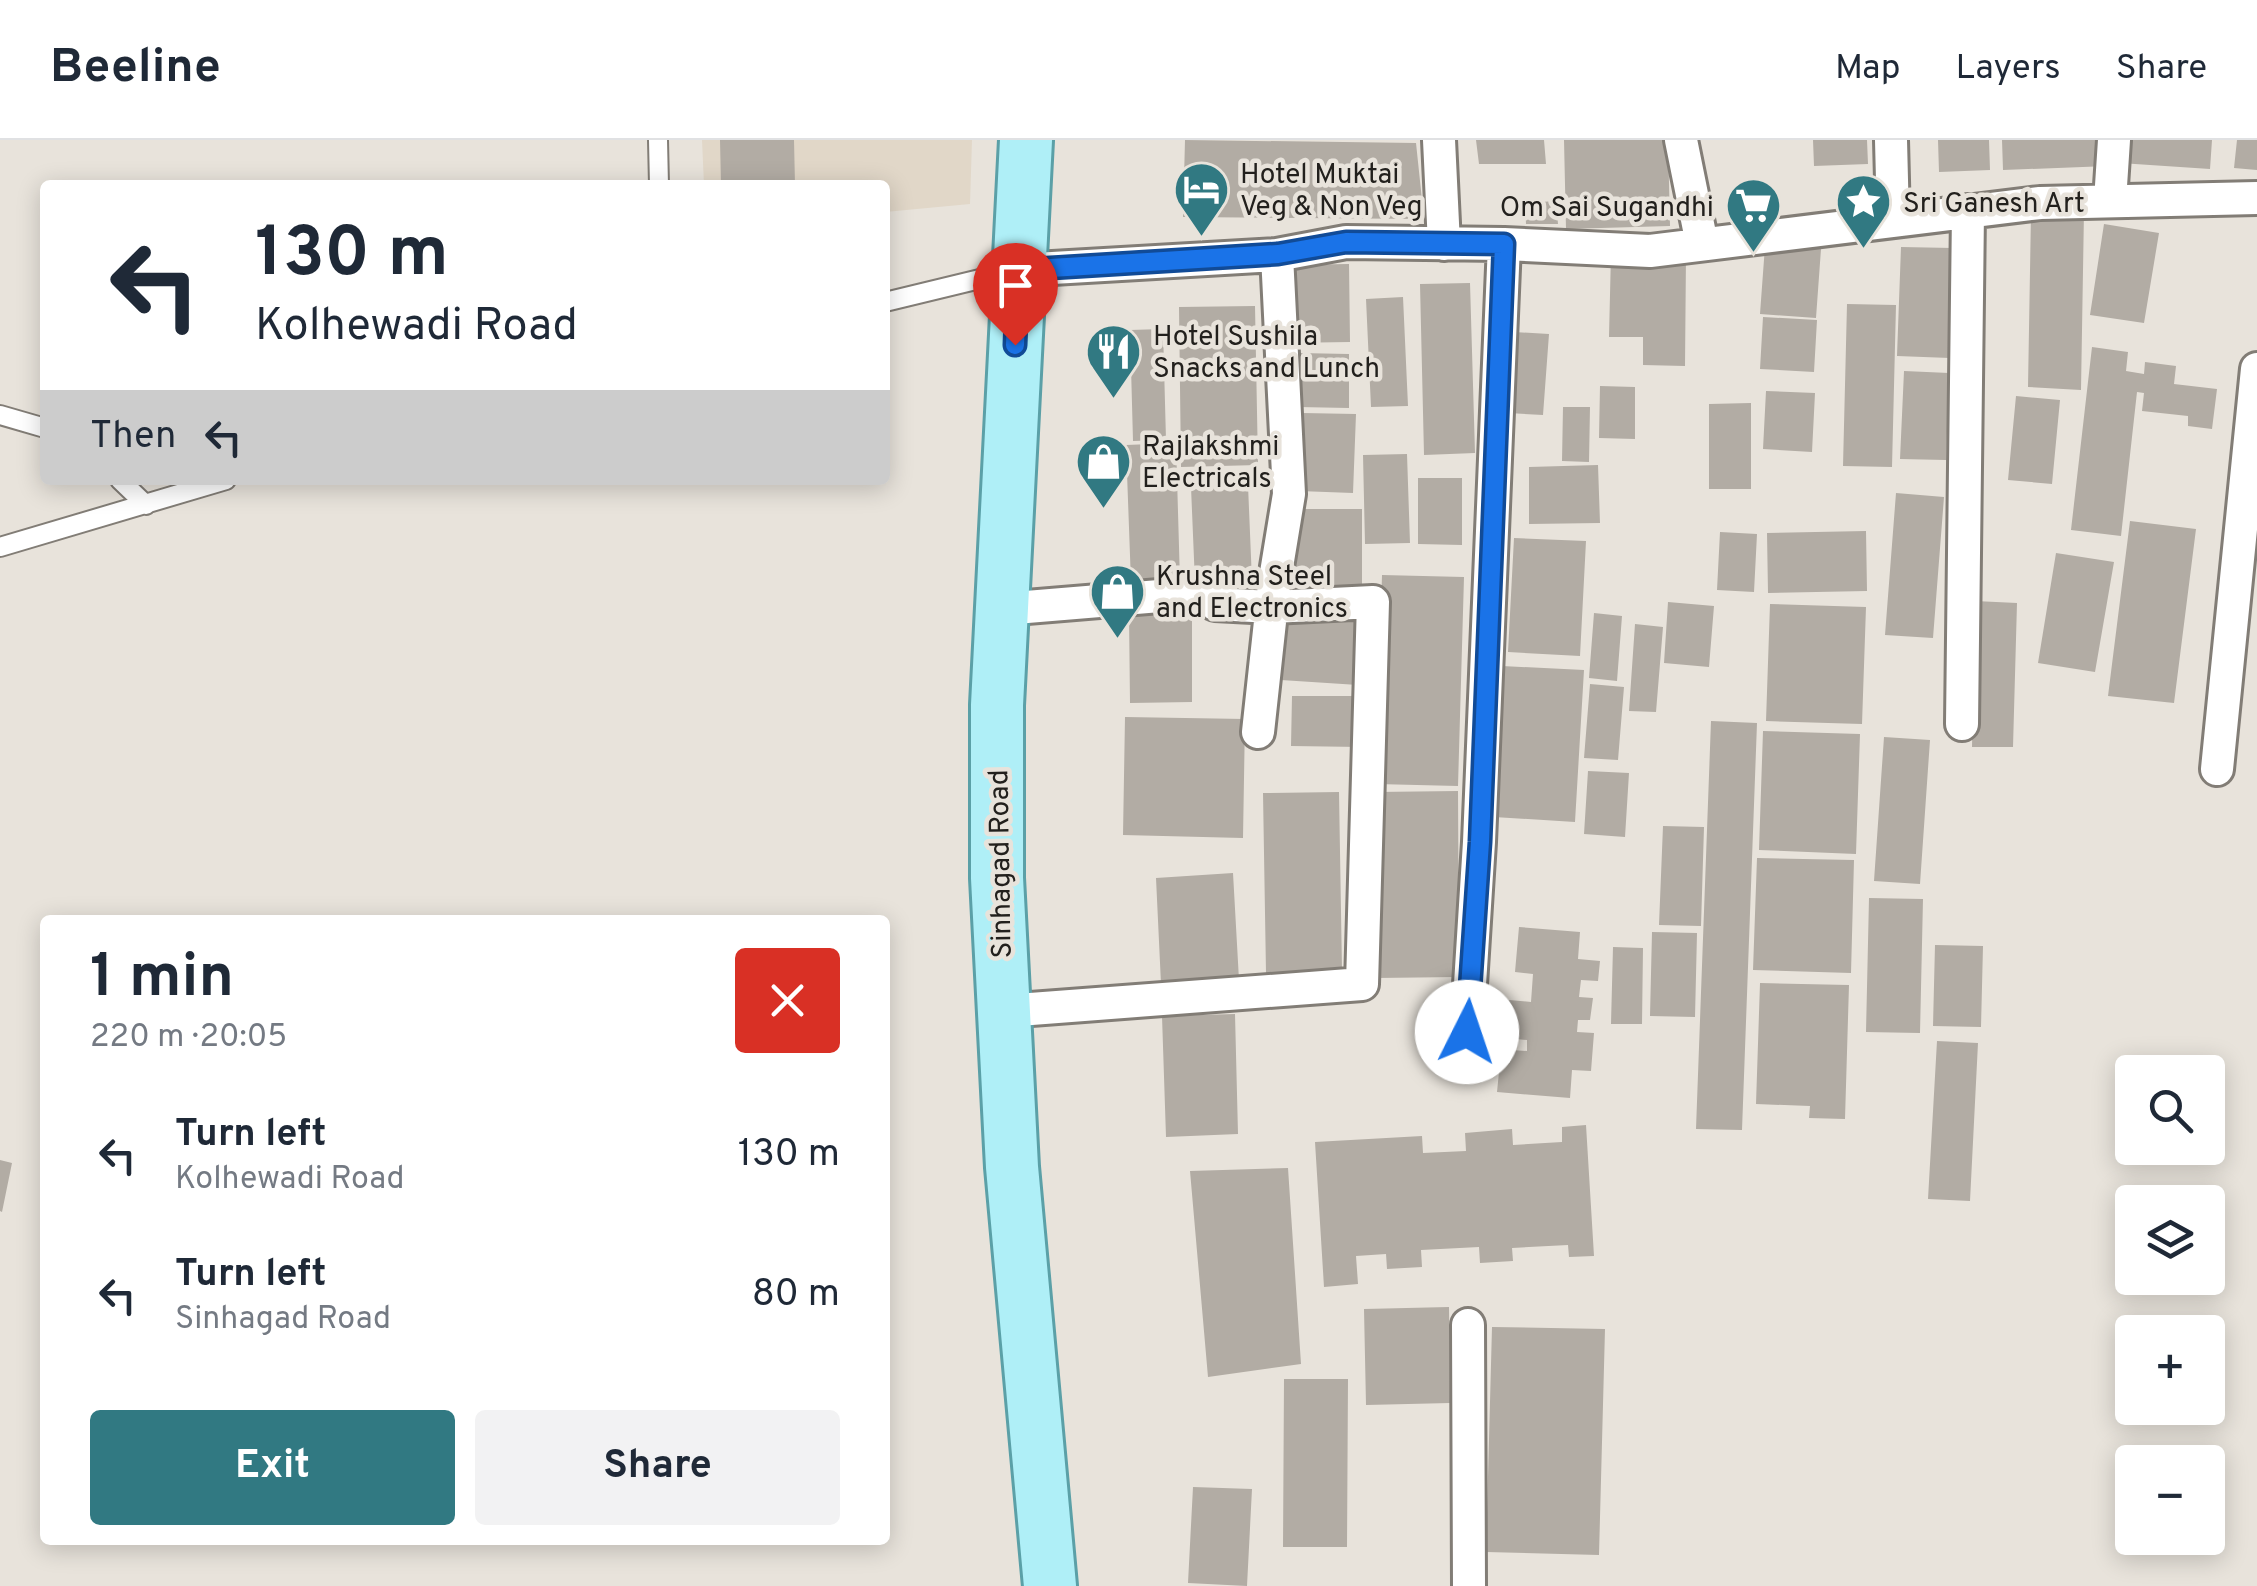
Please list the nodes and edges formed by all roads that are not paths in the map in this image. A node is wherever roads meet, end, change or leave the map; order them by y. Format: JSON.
{"nodes":[{"id":1,"x":658,"y":140,"type":"edge"},
{"id":2,"x":1026,"y":140,"type":"edge"},
{"id":3,"x":1439,"y":140,"type":"edge"},
{"id":4,"x":1680,"y":140,"type":"edge"},
{"id":5,"x":1891,"y":140,"type":"edge"},
{"id":6,"x":2114,"y":140,"type":"edge"},
{"id":7,"x":659,"y":180,"type":"edge"},
{"id":8,"x":2257,"y":198,"type":"edge"},
{"id":9,"x":2110,"y":201,"type":"junction"},
{"id":10,"x":1968,"y":212,"type":"junction"},
{"id":11,"x":1893,"y":220,"type":"junction"},
{"id":12,"x":1444,"y":244,"type":"junction"},
{"id":13,"x":1504,"y":244,"type":"junction"},
{"id":14,"x":1702,"y":244,"type":"junction"},
{"id":15,"x":1278,"y":254,"type":"junction"},
{"id":16,"x":1018,"y":270,"type":"junction"},
{"id":17,"x":890,"y":301,"type":"edge"},
{"id":18,"x":2257,"y":369,"type":"edge"},
{"id":19,"x":0,"y":415,"type":"edge"},
{"id":20,"x":40,"y":427,"type":"edge"},
{"id":21,"x":125,"y":485,"type":"edge"},
{"id":22,"x":210,"y":485,"type":"edge"},
{"id":23,"x":146,"y":505,"type":"junction"},
{"id":24,"x":0,"y":546,"type":"edge"},
{"id":25,"x":1272,"y":607,"type":"junction"},
{"id":26,"x":1002,"y":609,"type":"junction"},
{"id":27,"x":1962,"y":724,"type":"dead end"},
{"id":28,"x":1258,"y":732,"type":"dead end"},
{"id":29,"x":2217,"y":768,"type":"dead end"},
{"id":30,"x":1004,"y":1011,"type":"junction"},
{"id":31,"x":1467,"y":1032,"type":"dead end"},
{"id":32,"x":1468,"y":1325,"type":"dead end"},
{"id":33,"x":1050,"y":1586,"type":"edge"},
{"id":34,"x":1468,"y":1586,"type":"edge"}],
"edges":[{"from":1,"to":7,"type":"lane"},
{"from":2,"to":16,"type":"main road","name":"Sinhagad Road"},
{"from":3,"to":12,"type":"street"},
{"from":4,"to":14,"type":"street"},
{"from":5,"to":11,"type":"street"},
{"from":6,"to":9,"type":"street"},
{"from":8,"to":9,"type":"street"},
{"from":9,"to":10,"type":"street"},
{"from":10,"to":11,"type":"street"},
{"from":10,"to":27,"type":"street"},
{"from":11,"to":14,"type":"street"},
{"from":12,"to":13,"type":"street"},
{"from":12,"to":15,"type":"street"},
{"from":13,"to":14,"type":"street"},
{"from":13,"to":31,"type":"street"},
{"from":15,"to":16,"type":"street"},
{"from":15,"to":25,"type":"street"},
{"from":16,"to":17,"type":"lane"},
{"from":16,"to":26,"type":"main road","name":"Sinhagad Road"},
{"from":18,"to":29,"type":"street"},
{"from":19,"to":20,"type":"lane"},
{"from":21,"to":23,"type":"lane"},
{"from":22,"to":23,"type":"lane"},
{"from":23,"to":24,"type":"lane"},
{"from":25,"to":26,"type":"street"},
{"from":25,"to":28,"type":"street"},
{"from":25,"to":30,"type":"street"},
{"from":26,"to":30,"type":"main road","name":"Sinhagad Road"},
{"from":30,"to":33,"type":"main road","name":"Sinhagad Road"},
{"from":32,"to":34,"type":"street"}]}
